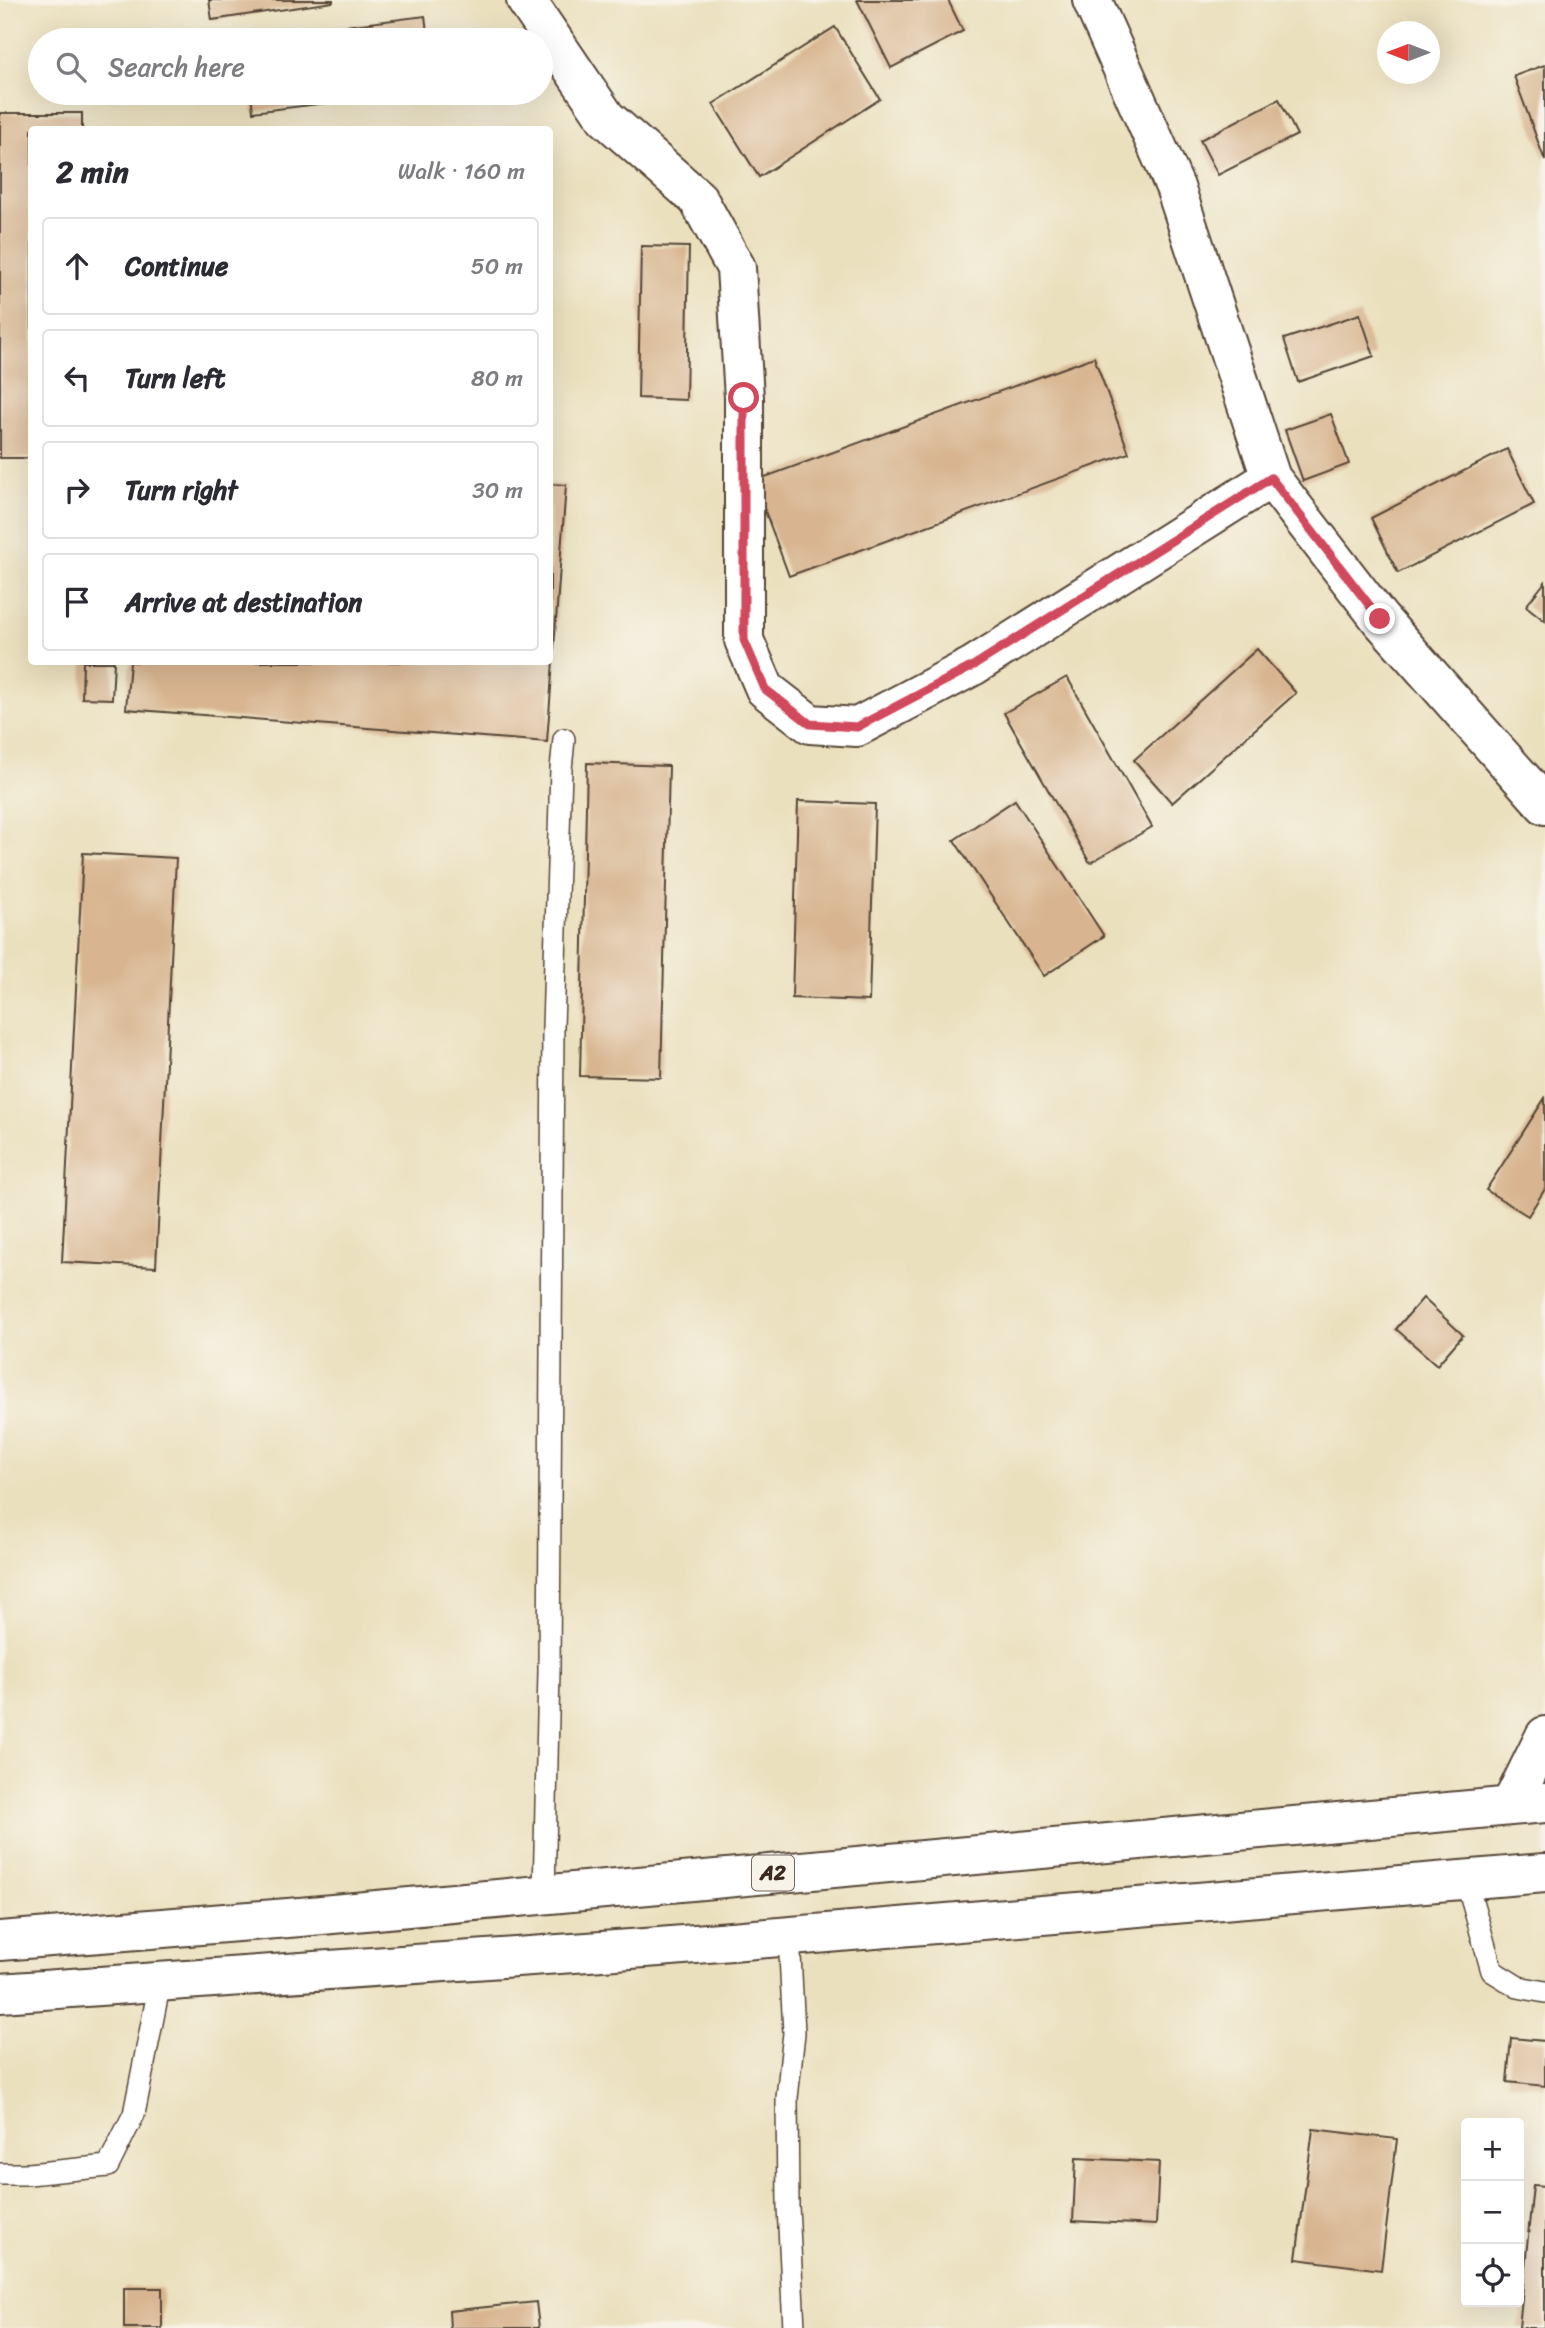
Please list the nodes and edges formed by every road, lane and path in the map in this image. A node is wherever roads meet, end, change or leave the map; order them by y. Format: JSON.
{"nodes":[{"id":1,"x":526,"y":0,"type":"edge"},
{"id":2,"x":1093,"y":0,"type":"edge"},
{"id":3,"x":545,"y":28,"type":"edge"},
{"id":4,"x":553,"y":40,"type":"edge"},
{"id":5,"x":1271,"y":478,"type":"junction"},
{"id":6,"x":564,"y":739,"type":"dead end"},
{"id":7,"x":1545,"y":805,"type":"edge"},
{"id":8,"x":1545,"y":1736,"type":"edge"},
{"id":9,"x":1528,"y":1804,"type":"edge"},
{"id":10,"x":1545,"y":1874,"type":"edge"},
{"id":11,"x":1466,"y":1880,"type":"junction"},
{"id":12,"x":544,"y":1894,"type":"junction"},
{"id":13,"x":789,"y":1935,"type":"junction"},
{"id":14,"x":0,"y":1941,"type":"edge"},
{"id":15,"x":159,"y":1982,"type":"junction"},
{"id":16,"x":1545,"y":1992,"type":"edge"},
{"id":17,"x":0,"y":1993,"type":"edge"},
{"id":18,"x":0,"y":2174,"type":"edge"},
{"id":19,"x":794,"y":2328,"type":"edge"}],
"edges":[{"from":1,"to":3,"type":"main road"},
{"from":2,"to":5,"type":"main road"},
{"from":4,"to":5,"type":"main road"},
{"from":5,"to":7,"type":"main road"},
{"from":6,"to":12,"type":"lane"},
{"from":8,"to":9,"type":"main road"},
{"from":9,"to":12,"type":"main road","number":"A2"},
{"from":10,"to":11,"type":"main road"},
{"from":11,"to":13,"type":"main road"},
{"from":11,"to":16,"type":"lane"},
{"from":12,"to":14,"type":"main road","number":"A2"},
{"from":13,"to":15,"type":"main road"},
{"from":13,"to":19,"type":"lane"},
{"from":15,"to":17,"type":"main road"},
{"from":15,"to":18,"type":"lane"}]}
